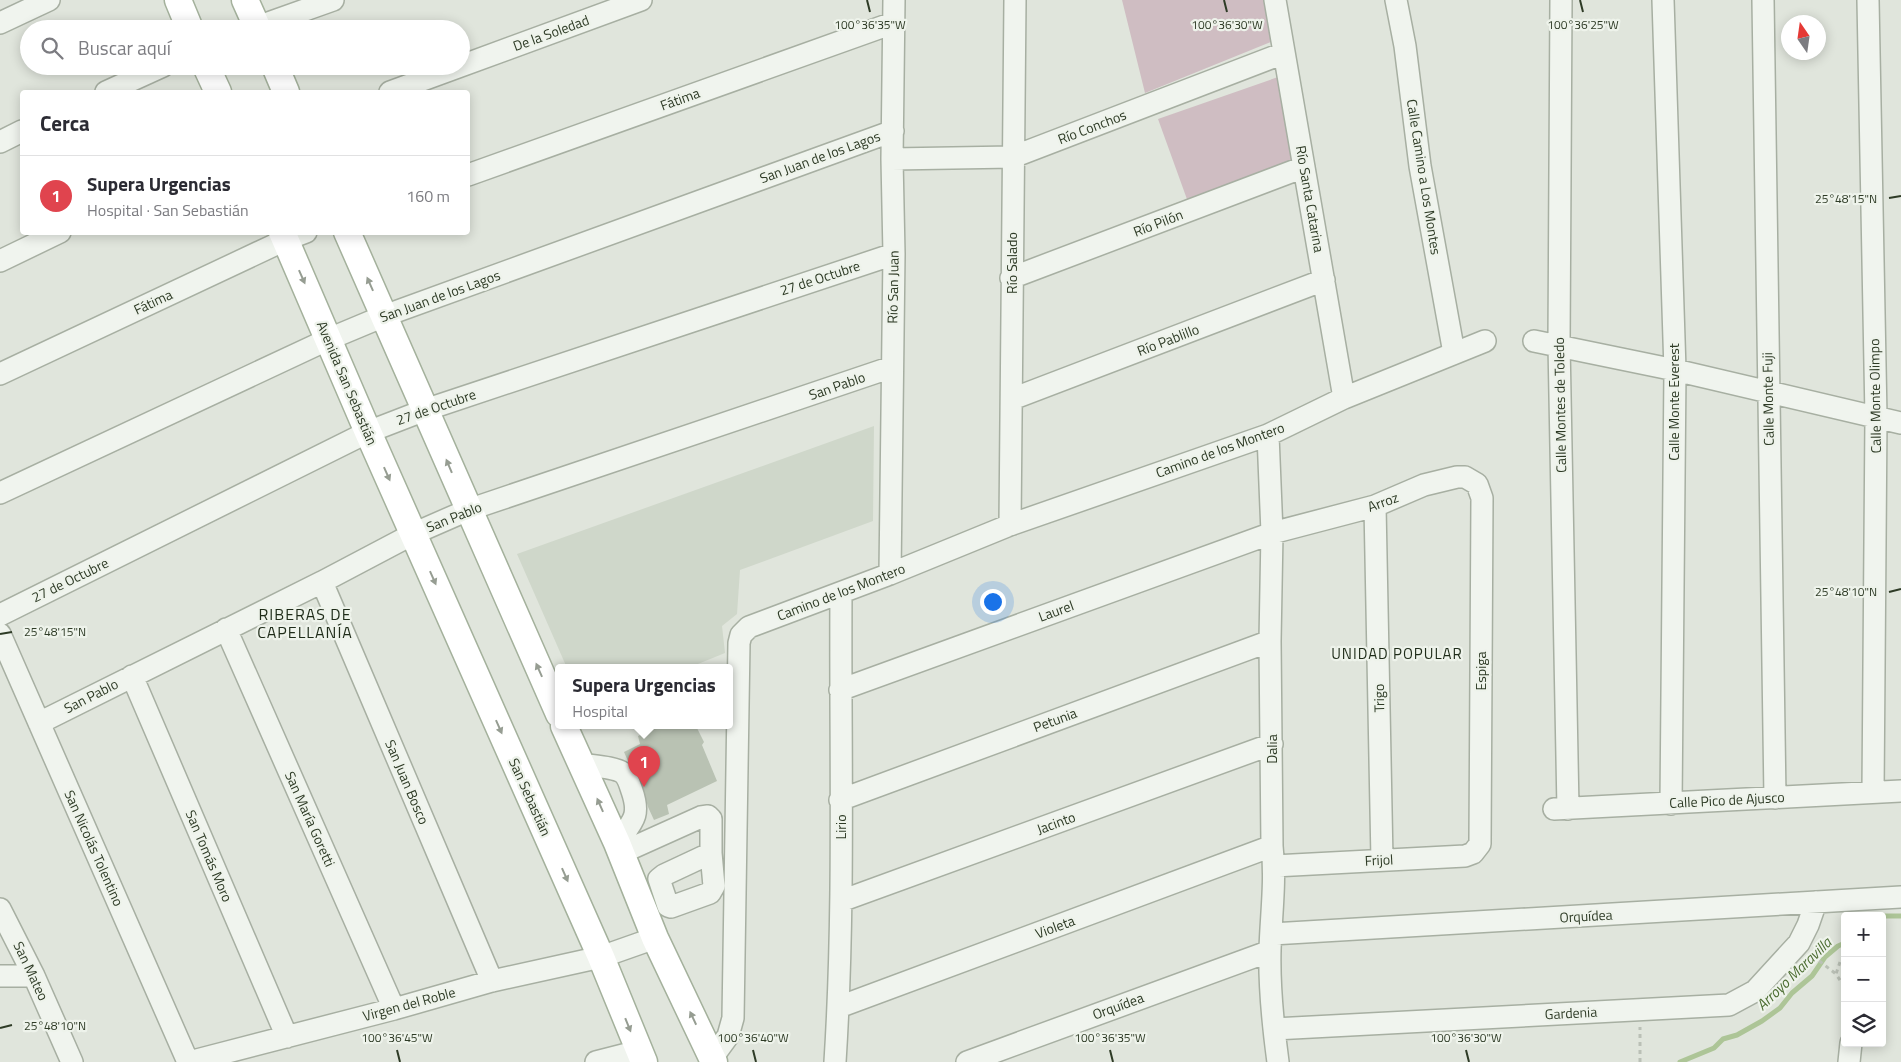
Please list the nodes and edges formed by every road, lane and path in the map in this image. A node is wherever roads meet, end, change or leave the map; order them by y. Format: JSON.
{"nodes":[{"id":1,"x":49,"y":0,"type":"edge"},
{"id":2,"x":178,"y":0,"type":"edge"},
{"id":3,"x":245,"y":0,"type":"edge"},
{"id":4,"x":334,"y":0,"type":"edge"},
{"id":5,"x":641,"y":0,"type":"edge"},
{"id":6,"x":894,"y":0,"type":"edge"},
{"id":7,"x":1015,"y":0,"type":"edge"},
{"id":8,"x":1275,"y":0,"type":"edge"},
{"id":9,"x":1396,"y":0,"type":"edge"},
{"id":10,"x":1561,"y":0,"type":"edge"},
{"id":11,"x":1662,"y":0,"type":"edge"},
{"id":12,"x":1763,"y":0,"type":"edge"},
{"id":13,"x":1868,"y":0,"type":"edge"},
{"id":14,"x":186,"y":20,"type":"edge"},
{"id":15,"x":254,"y":20,"type":"edge"},
{"id":16,"x":279,"y":20,"type":"edge"},
{"id":17,"x":0,"y":23,"type":"edge"},
{"id":18,"x":893,"y":23,"type":"junction"},
{"id":19,"x":1284,"y":54,"type":"junction"},
{"id":20,"x":470,"y":63,"type":"edge"},
{"id":21,"x":143,"y":75,"type":"edge"},
{"id":22,"x":210,"y":75,"type":"edge"},
{"id":23,"x":278,"y":75,"type":"edge"},
{"id":24,"x":436,"y":75,"type":"edge"},
{"id":25,"x":110,"y":90,"type":"edge"},
{"id":26,"x":217,"y":90,"type":"edge"},
{"id":27,"x":285,"y":90,"type":"edge"},
{"id":28,"x":395,"y":90,"type":"edge"},
{"id":29,"x":893,"y":131,"type":"junction"},
{"id":30,"x":20,"y":132,"type":"edge"},
{"id":31,"x":0,"y":142,"type":"edge"},
{"id":32,"x":1012,"y":157,"type":"junction"},
{"id":33,"x":892,"y":159,"type":"junction"},
{"id":34,"x":1304,"y":167,"type":"junction"},
{"id":35,"x":470,"y":174,"type":"edge"},
{"id":36,"x":54,"y":235,"type":"edge"},
{"id":37,"x":291,"y":235,"type":"edge"},
{"id":38,"x":348,"y":235,"type":"edge"},
{"id":39,"x":894,"y":254,"type":"junction"},
{"id":40,"x":0,"y":262,"type":"edge"},
{"id":41,"x":1011,"y":278,"type":"junction"},
{"id":42,"x":1324,"y":280,"type":"junction"},
{"id":43,"x":384,"y":316,"type":"junction"},
{"id":44,"x":329,"y":339,"type":"junction"},
{"id":45,"x":1534,"y":340,"type":"dead end"},
{"id":46,"x":1485,"y":341,"type":"dead end"},
{"id":47,"x":1559,"y":344,"type":"junction"},
{"id":48,"x":1454,"y":353,"type":"junction"},
{"id":49,"x":892,"y":367,"type":"junction"},
{"id":50,"x":1675,"y":370,"type":"junction"},
{"id":51,"x":0,"y":374,"type":"edge"},
{"id":52,"x":1768,"y":391,"type":"junction"},
{"id":53,"x":1344,"y":398,"type":"junction"},
{"id":54,"x":1012,"y":399,"type":"junction"},
{"id":55,"x":425,"y":410,"type":"junction"},
{"id":56,"x":1876,"y":417,"type":"junction"},
{"id":57,"x":1901,"y":423,"type":"edge"},
{"id":58,"x":368,"y":432,"type":"junction"},
{"id":59,"x":1268,"y":435,"type":"junction"},
{"id":60,"x":0,"y":494,"type":"edge"},
{"id":61,"x":1482,"y":498,"type":"joint"},
{"id":62,"x":1375,"y":506,"type":"junction"},
{"id":63,"x":468,"y":510,"type":"junction"},
{"id":64,"x":1010,"y":525,"type":"junction"},
{"id":65,"x":1272,"y":533,"type":"junction"},
{"id":66,"x":413,"y":534,"type":"junction"},
{"id":67,"x":890,"y":574,"type":"junction"},
{"id":68,"x":322,"y":582,"type":"junction"},
{"id":69,"x":840,"y":593,"type":"junction"},
{"id":70,"x":0,"y":615,"type":"edge"},
{"id":71,"x":226,"y":629,"type":"junction"},
{"id":72,"x":0,"y":634,"type":"edge"},
{"id":73,"x":1270,"y":641,"type":"junction"},
{"id":74,"x":132,"y":676,"type":"junction"},
{"id":75,"x":840,"y":690,"type":"junction"},
{"id":76,"x":555,"y":700,"type":"edge"},
{"id":77,"x":39,"y":722,"type":"junction"},
{"id":78,"x":568,"y":729,"type":"edge"},
{"id":79,"x":1272,"y":744,"type":"junction"},
{"id":80,"x":582,"y":764,"type":"junction"},
{"id":81,"x":1901,"y":791,"type":"edge"},
{"id":82,"x":1873,"y":792,"type":"junction"},
{"id":83,"x":1775,"y":798,"type":"junction"},
{"id":84,"x":840,"y":800,"type":"junction"},
{"id":85,"x":1671,"y":804,"type":"junction"},
{"id":86,"x":1561,"y":809,"type":"joint"},
{"id":87,"x":1480,"y":844,"type":"joint"},
{"id":88,"x":619,"y":848,"type":"junction"},
{"id":89,"x":711,"y":852,"type":"dead end"},
{"id":90,"x":1273,"y":856,"type":"junction"},
{"id":91,"x":1382,"y":860,"type":"junction"},
{"id":92,"x":1901,"y":897,"type":"edge"},
{"id":93,"x":841,"y":901,"type":"junction"},
{"id":94,"x":1816,"y":902,"type":"junction"},
{"id":95,"x":0,"y":909,"type":"edge"},
{"id":96,"x":655,"y":938,"type":"junction"},
{"id":97,"x":1271,"y":942,"type":"junction"},
{"id":98,"x":1813,"y":956,"type":"dead end"},
{"id":99,"x":601,"y":957,"type":"junction"},
{"id":100,"x":1840,"y":962,"type":"dead end"},
{"id":101,"x":1836,"y":974,"type":"junction"},
{"id":102,"x":0,"y":976,"type":"edge"},
{"id":103,"x":34,"y":976,"type":"junction"},
{"id":104,"x":492,"y":981,"type":"junction"},
{"id":105,"x":1841,"y":982,"type":"edge"},
{"id":106,"x":838,"y":1007,"type":"junction"},
{"id":107,"x":394,"y":1009,"type":"junction"},
{"id":108,"x":1640,"y":1009,"type":"junction"},
{"id":109,"x":1274,"y":1029,"type":"junction"},
{"id":110,"x":287,"y":1037,"type":"junction"},
{"id":111,"x":1851,"y":1047,"type":"edge"},
{"id":112,"x":642,"y":1056,"type":"edge"},
{"id":113,"x":713,"y":1060,"type":"edge"},
{"id":114,"x":1640,"y":1061,"type":"edge"},
{"id":115,"x":72,"y":1062,"type":"edge"},
{"id":116,"x":189,"y":1062,"type":"edge"},
{"id":117,"x":596,"y":1062,"type":"edge"},
{"id":118,"x":835,"y":1062,"type":"edge"},
{"id":119,"x":967,"y":1062,"type":"edge"},
{"id":120,"x":1278,"y":1062,"type":"edge"},
{"id":121,"x":1849,"y":1062,"type":"edge"}],
"edges":[{"from":1,"to":17,"type":"street"},
{"from":2,"to":14,"type":"main road"},
{"from":3,"to":15,"type":"main road"},
{"from":4,"to":16,"type":"street"},
{"from":5,"to":20,"type":"street","name":"De la Soledad"},
{"from":6,"to":18,"type":"street","name":"Río San Juan"},
{"from":7,"to":32,"type":"street","name":"Río Salado"},
{"from":8,"to":19,"type":"street","name":"Río Santa Catarina"},
{"from":9,"to":48,"type":"street","name":"Calle Camino a Los Montes"},
{"from":10,"to":47,"type":"street","name":"Calle Montes de Toledo"},
{"from":11,"to":50,"type":"street","name":"Calle Monte Everest"},
{"from":12,"to":52,"type":"street","name":"Calle Monte Fuji"},
{"from":13,"to":56,"type":"street","name":"Calle Monte Olimpo"},
{"from":18,"to":29,"type":"street","name":"Río San Juan"},
{"from":18,"to":35,"type":"street","name":"Fátima"},
{"from":19,"to":32,"type":"street","name":"Río Conchos"},
{"from":19,"to":34,"type":"street","name":"Río Santa Catarina"},
{"from":21,"to":25,"type":"street"},
{"from":22,"to":26,"type":"main road"},
{"from":23,"to":27,"type":"main road"},
{"from":24,"to":28,"type":"street","name":"De la Soledad"},
{"from":29,"to":33,"type":"street","name":"Río San Juan"},
{"from":29,"to":43,"type":"street","name":"San Juan de los Lagos"},
{"from":30,"to":31,"type":"street"},
{"from":32,"to":33,"type":"street","name":"Río Conchos"},
{"from":32,"to":41,"type":"street","name":"Río Salado"},
{"from":33,"to":39,"type":"street","name":"Río San Juan"},
{"from":34,"to":41,"type":"street","name":"Río Pilón"},
{"from":34,"to":42,"type":"street","name":"Río Santa Catarina"},
{"from":36,"to":40,"type":"street"},
{"from":37,"to":44,"type":"main road","name":"Avenida San Sebastián","one_way":true},
{"from":37,"to":51,"type":"street","name":"Fátima"},
{"from":43,"to":38,"type":"main road","one_way":true},
{"from":39,"to":49,"type":"street","name":"Río San Juan"},
{"from":39,"to":55,"type":"street","name":"27 de Octubre"},
{"from":41,"to":54,"type":"street","name":"Río Salado"},
{"from":42,"to":53,"type":"street","name":"Río Santa Catarina"},
{"from":42,"to":54,"type":"street","name":"Río Pablillo"},
{"from":43,"to":44,"type":"street","name":"San Juan de los Lagos"},
{"from":43,"to":55,"type":"main road"},
{"from":44,"to":58,"type":"main road","name":"Avenida San Sebastián"},
{"from":44,"to":60,"type":"street","name":"San Juan de los Lagos"},
{"from":45,"to":47,"type":"street"},
{"from":46,"to":48,"type":"street","name":"Camino de los Montero"},
{"from":47,"to":50,"type":"street"},
{"from":47,"to":86,"type":"street","name":"Calle Montes de Toledo"},
{"from":48,"to":53,"type":"street","name":"Camino de los Montero"},
{"from":49,"to":63,"type":"street","name":"San Pablo"},
{"from":49,"to":67,"type":"street","name":"Río San Juan"},
{"from":50,"to":52,"type":"street"},
{"from":50,"to":85,"type":"street","name":"Calle Monte Everest"},
{"from":52,"to":56,"type":"street"},
{"from":52,"to":83,"type":"street","name":"Calle Monte Fuji"},
{"from":53,"to":59,"type":"street","name":"Camino de los Montero"},
{"from":54,"to":64,"type":"street","name":"Río Salado"},
{"from":55,"to":58,"type":"street","name":"27 de Octubre"},
{"from":63,"to":55,"type":"main road","one_way":true},
{"from":56,"to":57,"type":"street"},
{"from":56,"to":82,"type":"street","name":"Calle Monte Olimpo"},
{"from":58,"to":66,"type":"main road","name":"Avenida San Sebastián","one_way":true},
{"from":58,"to":70,"type":"street","name":"27 de Octubre"},
{"from":59,"to":64,"type":"street","name":"Camino de los Montero"},
{"from":59,"to":65,"type":"street","name":"Dalia"},
{"from":61,"to":62,"type":"street","name":"Arroz"},
{"from":61,"to":87,"type":"street","name":"Espiga"},
{"from":62,"to":65,"type":"street","name":"Arroz"},
{"from":62,"to":91,"type":"street","name":"Trigo"},
{"from":63,"to":66,"type":"street","name":"San Pablo"},
{"from":76,"to":63,"type":"main road","one_way":true},
{"from":64,"to":67,"type":"street","name":"Camino de los Montero"},
{"from":65,"to":73,"type":"street","name":"Dalia"},
{"from":65,"to":75,"type":"street","name":"Laurel"},
{"from":66,"to":68,"type":"street","name":"San Pablo"},
{"from":66,"to":99,"type":"main road","name":"San Sebastián","one_way":true},
{"from":67,"to":69,"type":"street","name":"Camino de los Montero"},
{"from":68,"to":71,"type":"street","name":"San Pablo"},
{"from":68,"to":104,"type":"street","name":"San Juan Bosco"},
{"from":69,"to":75,"type":"street","name":"Lirio"},
{"from":69,"to":113,"type":"street","name":"Camino de los Montero"},
{"from":71,"to":74,"type":"street","name":"San Pablo"},
{"from":71,"to":107,"type":"street","name":"San María Goretti"},
{"from":72,"to":77,"type":"street","name":"San Nicolás Tolentino"},
{"from":73,"to":79,"type":"street","name":"Dalia"},
{"from":73,"to":84,"type":"street","name":"Petunia"},
{"from":74,"to":77,"type":"street","name":"San Pablo"},
{"from":74,"to":110,"type":"street","name":"San Tomás Moro"},
{"from":75,"to":84,"type":"street","name":"Lirio"},
{"from":77,"to":116,"type":"street","name":"San Nicolás Tolentino"},
{"from":78,"to":80,"type":"main road"},
{"from":79,"to":90,"type":"street","name":"Dalia"},
{"from":79,"to":93,"type":"street","name":"Jacinto"},
{"from":88,"to":80,"type":"main road","one_way":true},
{"from":80,"to":88,"type":"street"},
{"from":81,"to":82,"type":"street","name":"Calle Pico de Ajusco"},
{"from":82,"to":83,"type":"street","name":"Calle Pico de Ajusco"},
{"from":83,"to":85,"type":"street","name":"Calle Pico de Ajusco"},
{"from":84,"to":93,"type":"street","name":"Lirio"},
{"from":85,"to":86,"type":"street","name":"Calle Pico de Ajusco"},
{"from":87,"to":91,"type":"street","name":"Frijol"},
{"from":88,"to":89,"type":"street"},
{"from":88,"to":96,"type":"main road"},
{"from":90,"to":91,"type":"street","name":"Frijol"},
{"from":90,"to":97,"type":"street","name":"Dalia"},
{"from":90,"to":106,"type":"street","name":"Violeta"},
{"from":92,"to":94,"type":"street","name":"Orquídea"},
{"from":93,"to":106,"type":"street","name":"Lirio"},
{"from":94,"to":97,"type":"street","name":"Orquídea"},
{"from":94,"to":108,"type":"street","name":"Gardenia"},
{"from":95,"to":103,"type":"street","name":"San Mateo"},
{"from":96,"to":99,"type":"street","name":"Virgen del Roble"},
{"from":113,"to":96,"type":"main road","one_way":true},
{"from":97,"to":109,"type":"street","name":"Dalia"},
{"from":97,"to":119,"type":"street","name":"Orquídea"},
{"from":98,"to":101,"type":"path"},
{"from":99,"to":104,"type":"street","name":"Virgen del Roble"},
{"from":99,"to":112,"type":"main road","name":"San Sebastián","one_way":true},
{"from":100,"to":101,"type":"path"},
{"from":101,"to":105,"type":"path"},
{"from":102,"to":103,"type":"street"},
{"from":103,"to":115,"type":"street","name":"San Mateo"},
{"from":104,"to":107,"type":"street","name":"Virgen del Roble"},
{"from":106,"to":118,"type":"street","name":"Lirio"},
{"from":107,"to":110,"type":"street","name":"Virgen del Roble"},
{"from":108,"to":109,"type":"street","name":"Gardenia"},
{"from":108,"to":114,"type":"path"},
{"from":109,"to":120,"type":"street","name":"Dalia"},
{"from":110,"to":116,"type":"street","name":"Virgen del Roble"},
{"from":111,"to":121,"type":"street"},
{"from":112,"to":117,"type":"street"}]}
